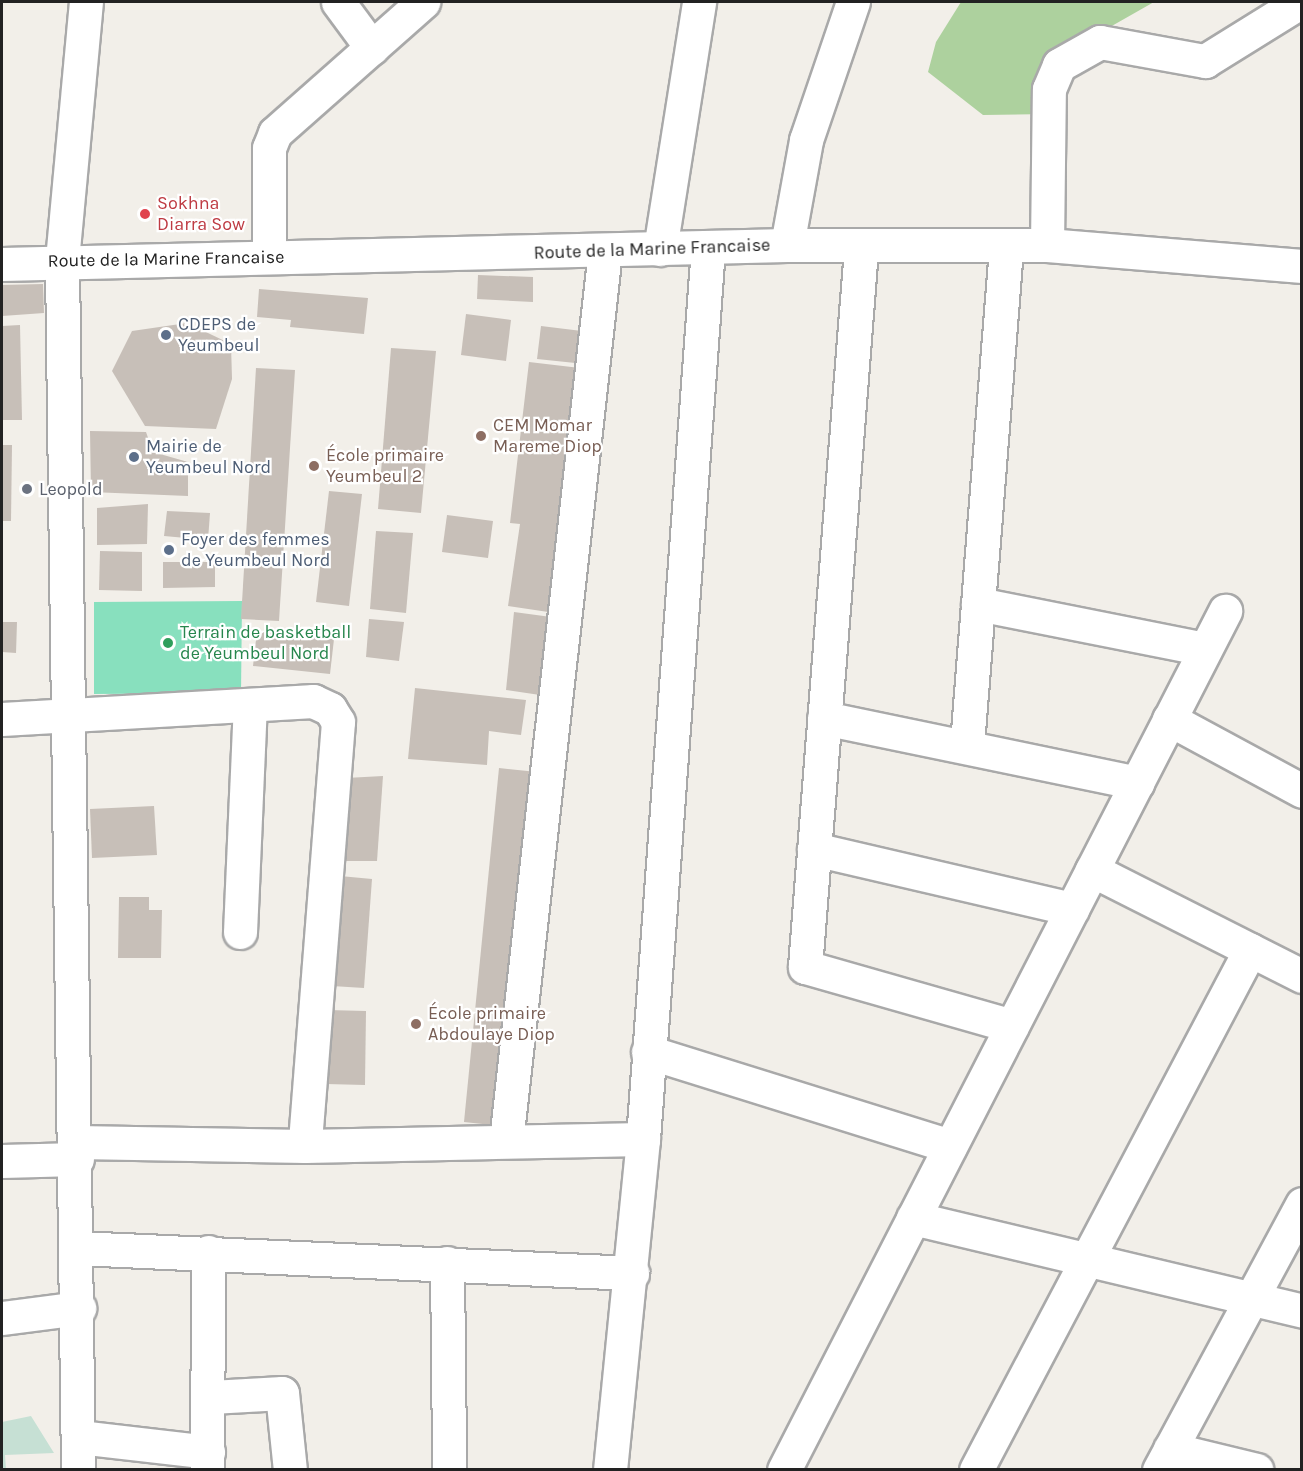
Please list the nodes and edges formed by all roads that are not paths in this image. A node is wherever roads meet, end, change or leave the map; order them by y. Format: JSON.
{"nodes":[{"id":1,"x":86,"y":2,"type":"edge"},
{"id":2,"x":338,"y":2,"type":"edge"},
{"id":3,"x":423,"y":2,"type":"edge"},
{"id":4,"x":699,"y":2,"type":"edge"},
{"id":5,"x":853,"y":2,"type":"edge"},
{"id":6,"x":1297,"y":4,"type":"dead end"},
{"id":7,"x":372,"y":48,"type":"junction"},
{"id":8,"x":787,"y":245,"type":"junction"},
{"id":9,"x":1047,"y":245,"type":"junction"},
{"id":10,"x":1006,"y":246,"type":"junction"},
{"id":11,"x":708,"y":248,"type":"junction"},
{"id":12,"x":660,"y":249,"type":"junction"},
{"id":13,"x":861,"y":249,"type":"junction"},
{"id":14,"x":605,"y":251,"type":"junction"},
{"id":15,"x":269,"y":257,"type":"junction"},
{"id":16,"x":62,"y":260,"type":"junction"},
{"id":17,"x":2,"y":264,"type":"edge"},
{"id":18,"x":1302,"y":266,"type":"edge"},
{"id":19,"x":978,"y":604,"type":"junction"},
{"id":20,"x":1225,"y":611,"type":"dead end"},
{"id":21,"x":1205,"y":649,"type":"junction"},
{"id":22,"x":250,"y":705,"type":"junction"},
{"id":23,"x":824,"y":718,"type":"junction"},
{"id":24,"x":2,"y":719,"type":"edge"},
{"id":25,"x":68,"y":719,"type":"junction"},
{"id":26,"x":1169,"y":719,"type":"junction"},
{"id":27,"x":967,"y":744,"type":"junction"},
{"id":28,"x":1137,"y":783,"type":"junction"},
{"id":29,"x":1302,"y":791,"type":"edge"},
{"id":30,"x":814,"y":849,"type":"junction"},
{"id":31,"x":1092,"y":870,"type":"junction"},
{"id":32,"x":1072,"y":909,"type":"junction"},
{"id":33,"x":240,"y":932,"type":"dead end"},
{"id":34,"x":1250,"y":950,"type":"junction"},
{"id":35,"x":1302,"y":976,"type":"edge"},
{"id":36,"x":1012,"y":1026,"type":"junction"},
{"id":37,"x":648,"y":1052,"type":"junction"},
{"id":38,"x":643,"y":1140,"type":"junction"},
{"id":39,"x":506,"y":1142,"type":"junction"},
{"id":40,"x":306,"y":1146,"type":"junction"},
{"id":41,"x":950,"y":1146,"type":"junction"},
{"id":42,"x":77,"y":1150,"type":"junction"},
{"id":43,"x":2,"y":1161,"type":"edge"},
{"id":44,"x":1302,"y":1204,"type":"edge"},
{"id":45,"x":914,"y":1218,"type":"junction"},
{"id":46,"x":77,"y":1248,"type":"junction"},
{"id":47,"x":208,"y":1252,"type":"junction"},
{"id":48,"x":1088,"y":1259,"type":"junction"},
{"id":49,"x":447,"y":1263,"type":"junction"},
{"id":50,"x":632,"y":1272,"type":"junction"},
{"id":51,"x":1252,"y":1299,"type":"junction"},
{"id":52,"x":79,"y":1308,"type":"junction"},
{"id":53,"x":1302,"y":1311,"type":"edge"},
{"id":54,"x":2,"y":1318,"type":"edge"},
{"id":55,"x":211,"y":1396,"type":"junction"},
{"id":56,"x":79,"y":1437,"type":"junction"},
{"id":57,"x":1164,"y":1459,"type":"edge"},
{"id":58,"x":208,"y":1461,"type":"edge"},
{"id":59,"x":78,"y":1470,"type":"edge"},
{"id":60,"x":290,"y":1470,"type":"edge"},
{"id":61,"x":449,"y":1470,"type":"edge"},
{"id":62,"x":610,"y":1470,"type":"edge"},
{"id":63,"x":784,"y":1470,"type":"edge"},
{"id":64,"x":975,"y":1470,"type":"edge"},
{"id":65,"x":1257,"y":1470,"type":"edge"}],
"edges":[{"from":1,"to":16,"type":"street"},
{"from":2,"to":7,"type":"street"},
{"from":3,"to":7,"type":"street"},
{"from":4,"to":12,"type":"street"},
{"from":5,"to":8,"type":"street"},
{"from":6,"to":9,"type":"street"},
{"from":7,"to":15,"type":"street"},
{"from":8,"to":11,"type":"street","name":"Route de la Marine Francaise"},
{"from":8,"to":13,"type":"street","name":"Route de la Marine Francaise"},
{"from":9,"to":10,"type":"street","name":"Route de la Marine Francaise"},
{"from":9,"to":18,"type":"street","name":"Route de la Marine Francaise"},
{"from":10,"to":13,"type":"street","name":"Route de la Marine Francaise"},
{"from":10,"to":19,"type":"street"},
{"from":11,"to":12,"type":"street","name":"Route de la Marine Francaise"},
{"from":11,"to":37,"type":"street"},
{"from":12,"to":14,"type":"street","name":"Route de la Marine Francaise"},
{"from":13,"to":23,"type":"street"},
{"from":14,"to":15,"type":"street","name":"Route de la Marine Francaise"},
{"from":14,"to":39,"type":"street"},
{"from":15,"to":16,"type":"street","name":"Route de la Marine Francaise"},
{"from":16,"to":17,"type":"street","name":"Route de la Marine Francaise"},
{"from":16,"to":25,"type":"street"},
{"from":19,"to":21,"type":"street"},
{"from":19,"to":27,"type":"street"},
{"from":20,"to":21,"type":"street"},
{"from":21,"to":26,"type":"street"},
{"from":22,"to":25,"type":"street"},
{"from":22,"to":33,"type":"street"},
{"from":22,"to":40,"type":"street"},
{"from":23,"to":27,"type":"street"},
{"from":23,"to":30,"type":"street"},
{"from":24,"to":25,"type":"street"},
{"from":25,"to":42,"type":"street"},
{"from":26,"to":28,"type":"street"},
{"from":26,"to":29,"type":"street"},
{"from":27,"to":28,"type":"street"},
{"from":28,"to":31,"type":"street"},
{"from":30,"to":32,"type":"street"},
{"from":30,"to":36,"type":"street"},
{"from":31,"to":32,"type":"street"},
{"from":31,"to":34,"type":"street"},
{"from":32,"to":36,"type":"street"},
{"from":34,"to":35,"type":"street"},
{"from":34,"to":48,"type":"street"},
{"from":36,"to":41,"type":"street"},
{"from":37,"to":38,"type":"street"},
{"from":37,"to":41,"type":"street"},
{"from":38,"to":39,"type":"street"},
{"from":38,"to":50,"type":"street"},
{"from":39,"to":40,"type":"street"},
{"from":40,"to":42,"type":"street"},
{"from":41,"to":45,"type":"street"},
{"from":42,"to":43,"type":"street"},
{"from":42,"to":46,"type":"street"},
{"from":44,"to":51,"type":"street"},
{"from":45,"to":48,"type":"street"},
{"from":45,"to":63,"type":"street"},
{"from":46,"to":47,"type":"street"},
{"from":46,"to":52,"type":"street"},
{"from":47,"to":49,"type":"street"},
{"from":47,"to":55,"type":"street"},
{"from":48,"to":51,"type":"street"},
{"from":48,"to":64,"type":"street"},
{"from":49,"to":50,"type":"street"},
{"from":49,"to":61,"type":"street"},
{"from":50,"to":62,"type":"street"},
{"from":51,"to":53,"type":"street"},
{"from":51,"to":57,"type":"street"},
{"from":52,"to":54,"type":"street"},
{"from":52,"to":56,"type":"street"},
{"from":55,"to":58,"type":"street"},
{"from":55,"to":60,"type":"street"},
{"from":56,"to":58,"type":"street"},
{"from":56,"to":59,"type":"street"},
{"from":57,"to":65,"type":"street"}]}
